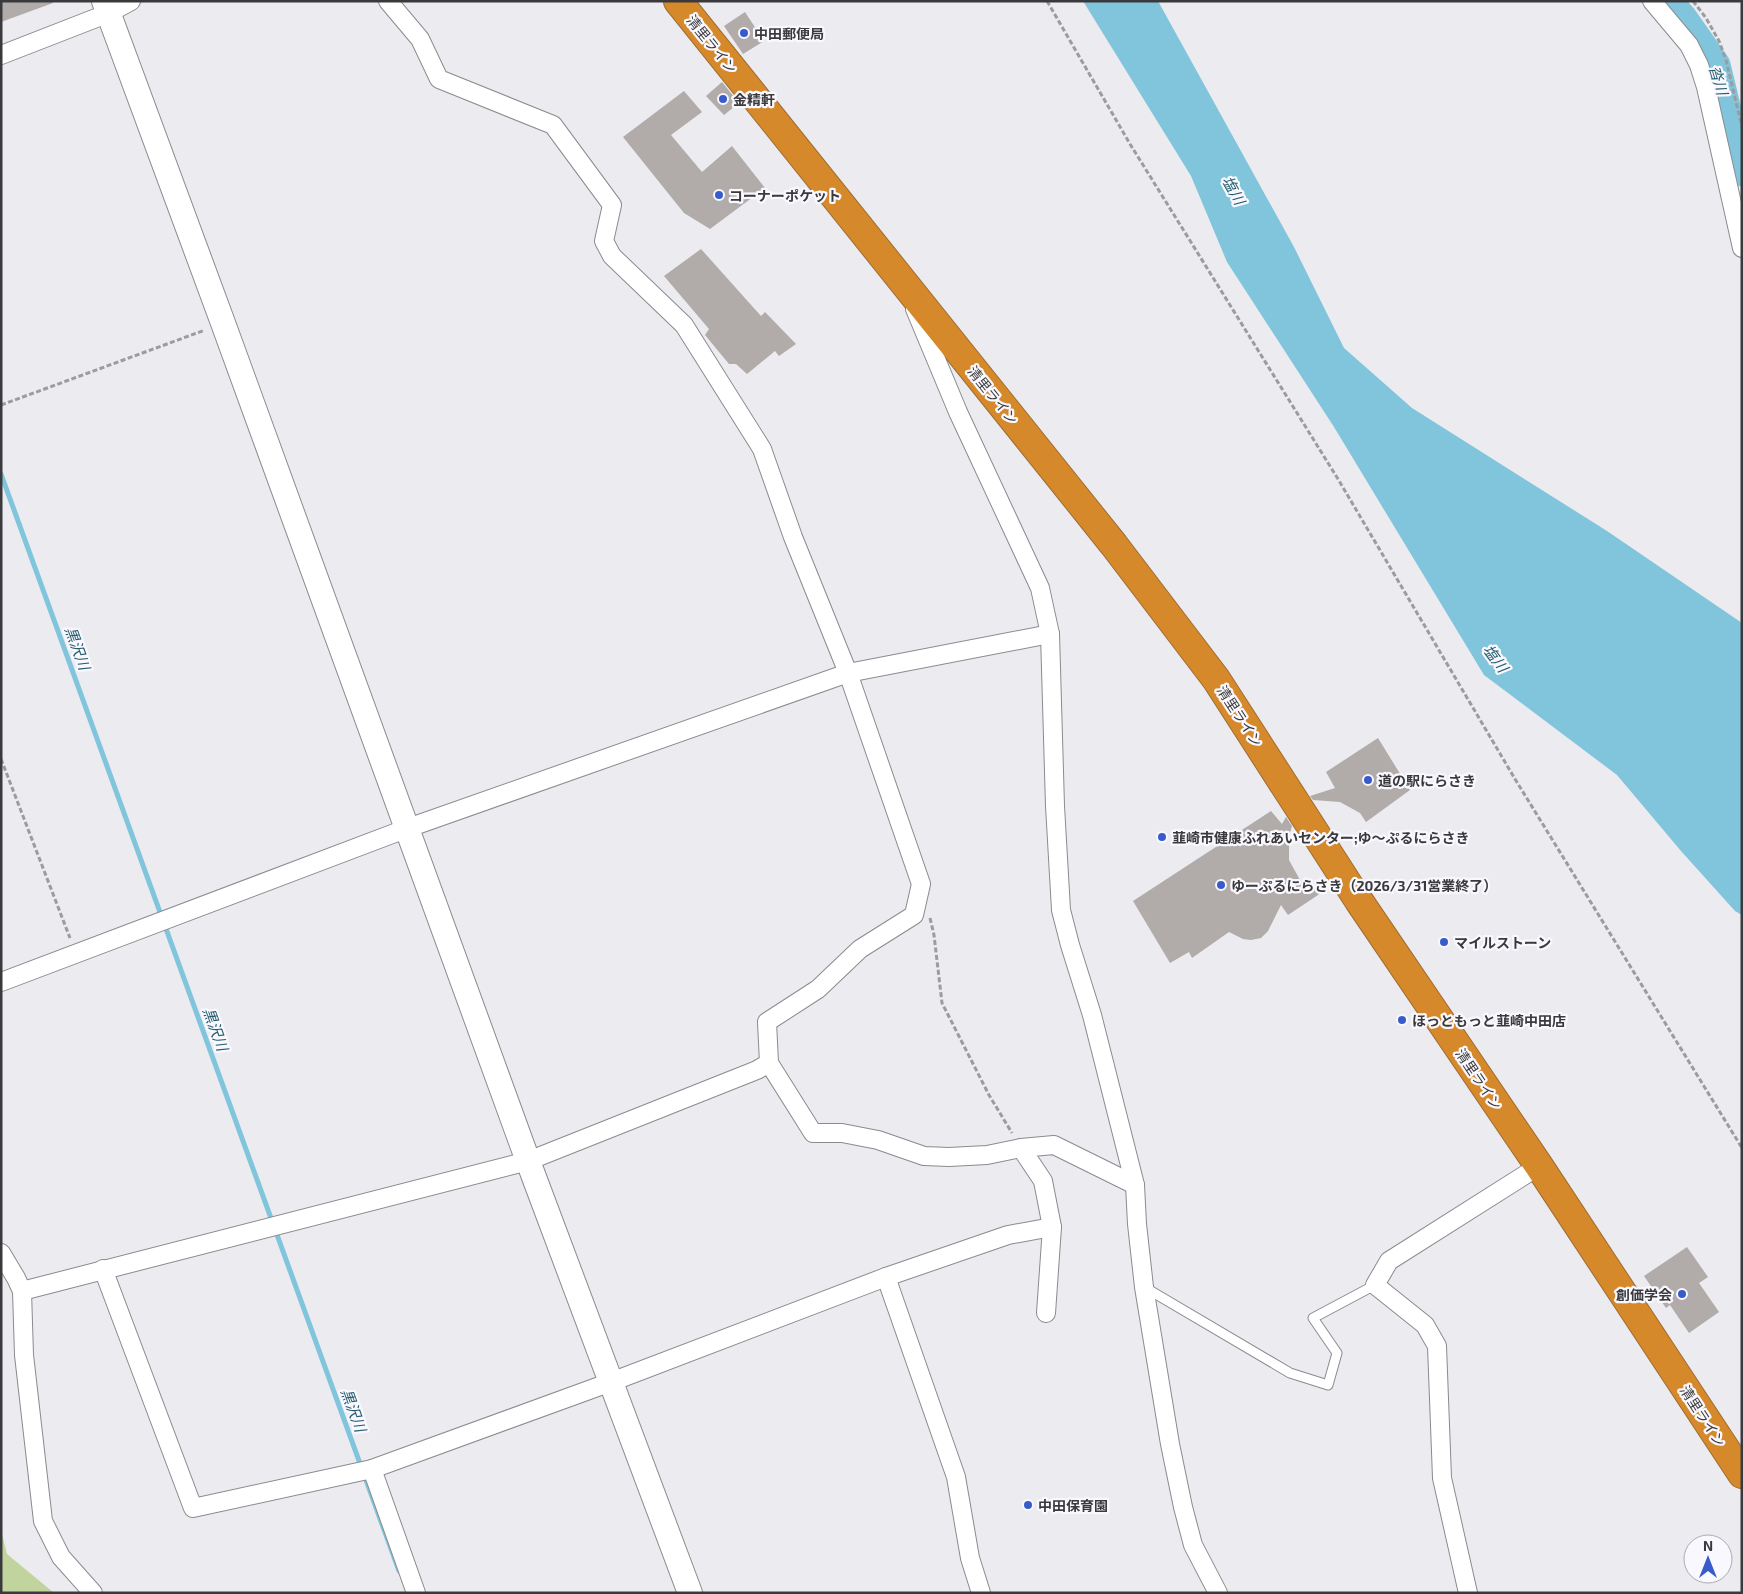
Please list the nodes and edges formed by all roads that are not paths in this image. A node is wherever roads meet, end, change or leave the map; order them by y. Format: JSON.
{"nodes":[{"id":1,"x":131,"y":1,"type":"edge"},
{"id":2,"x":388,"y":1,"type":"edge"},
{"id":3,"x":678,"y":1,"type":"edge"},
{"id":4,"x":1652,"y":1,"type":"edge"},
{"id":5,"x":106,"y":7,"type":"edge"},
{"id":6,"x":1,"y":55,"type":"edge"},
{"id":7,"x":1742,"y":248,"type":"edge"},
{"id":8,"x":906,"y":288,"type":"junction"},
{"id":9,"x":1050,"y":634,"type":"junction"},
{"id":10,"x":848,"y":673,"type":"junction"},
{"id":11,"x":408,"y":828,"type":"junction"},
{"id":12,"x":1,"y":982,"type":"edge"},
{"id":13,"x":769,"y":1063,"type":"junction"},
{"id":14,"x":1021,"y":1148,"type":"junction"},
{"id":15,"x":528,"y":1161,"type":"junction"},
{"id":16,"x":1538,"y":1166,"type":"junction"},
{"id":17,"x":1135,"y":1184,"type":"junction"},
{"id":18,"x":1052,"y":1227,"type":"junction"},
{"id":19,"x":1,"y":1253,"type":"edge"},
{"id":20,"x":103,"y":1269,"type":"junction"},
{"id":21,"x":886,"y":1277,"type":"junction"},
{"id":22,"x":1375,"y":1285,"type":"junction"},
{"id":23,"x":1144,"y":1287,"type":"junction"},
{"id":24,"x":22,"y":1291,"type":"junction"},
{"id":25,"x":1046,"y":1313,"type":"dead end"},
{"id":26,"x":611,"y":1382,"type":"junction"},
{"id":27,"x":372,"y":1469,"type":"junction"},
{"id":28,"x":1742,"y":1474,"type":"edge"},
{"id":29,"x":92,"y":1593,"type":"edge"},
{"id":30,"x":416,"y":1593,"type":"edge"},
{"id":31,"x":690,"y":1593,"type":"edge"},
{"id":32,"x":982,"y":1593,"type":"edge"},
{"id":33,"x":1218,"y":1593,"type":"edge"},
{"id":34,"x":1468,"y":1593,"type":"edge"}],
"edges":[{"from":1,"to":5,"type":"street"},
{"from":2,"to":10,"type":"street"},
{"from":3,"to":8,"type":"highway","name":"清里ライン"},
{"from":4,"to":7,"type":"street"},
{"from":5,"to":6,"type":"street"},
{"from":5,"to":11,"type":"street"},
{"from":8,"to":9,"type":"street"},
{"from":8,"to":16,"type":"highway","name":"清里ライン"},
{"from":9,"to":10,"type":"street"},
{"from":9,"to":17,"type":"street"},
{"from":10,"to":11,"type":"street"},
{"from":10,"to":13,"type":"street"},
{"from":11,"to":12,"type":"street"},
{"from":11,"to":15,"type":"street"},
{"from":13,"to":14,"type":"street"},
{"from":13,"to":15,"type":"street"},
{"from":14,"to":17,"type":"street"},
{"from":14,"to":18,"type":"street"},
{"from":15,"to":20,"type":"street"},
{"from":15,"to":26,"type":"street"},
{"from":16,"to":22,"type":"street"},
{"from":16,"to":28,"type":"highway","name":"清里ライン"},
{"from":17,"to":23,"type":"street"},
{"from":18,"to":21,"type":"street"},
{"from":18,"to":25,"type":"street"},
{"from":19,"to":24,"type":"street"},
{"from":20,"to":24,"type":"street"},
{"from":20,"to":27,"type":"street"},
{"from":21,"to":26,"type":"street"},
{"from":21,"to":32,"type":"street"},
{"from":22,"to":23,"type":"lane"},
{"from":22,"to":34,"type":"street"},
{"from":23,"to":33,"type":"street"},
{"from":24,"to":29,"type":"street"},
{"from":26,"to":27,"type":"street"},
{"from":26,"to":31,"type":"street"},
{"from":27,"to":30,"type":"street"}]}
